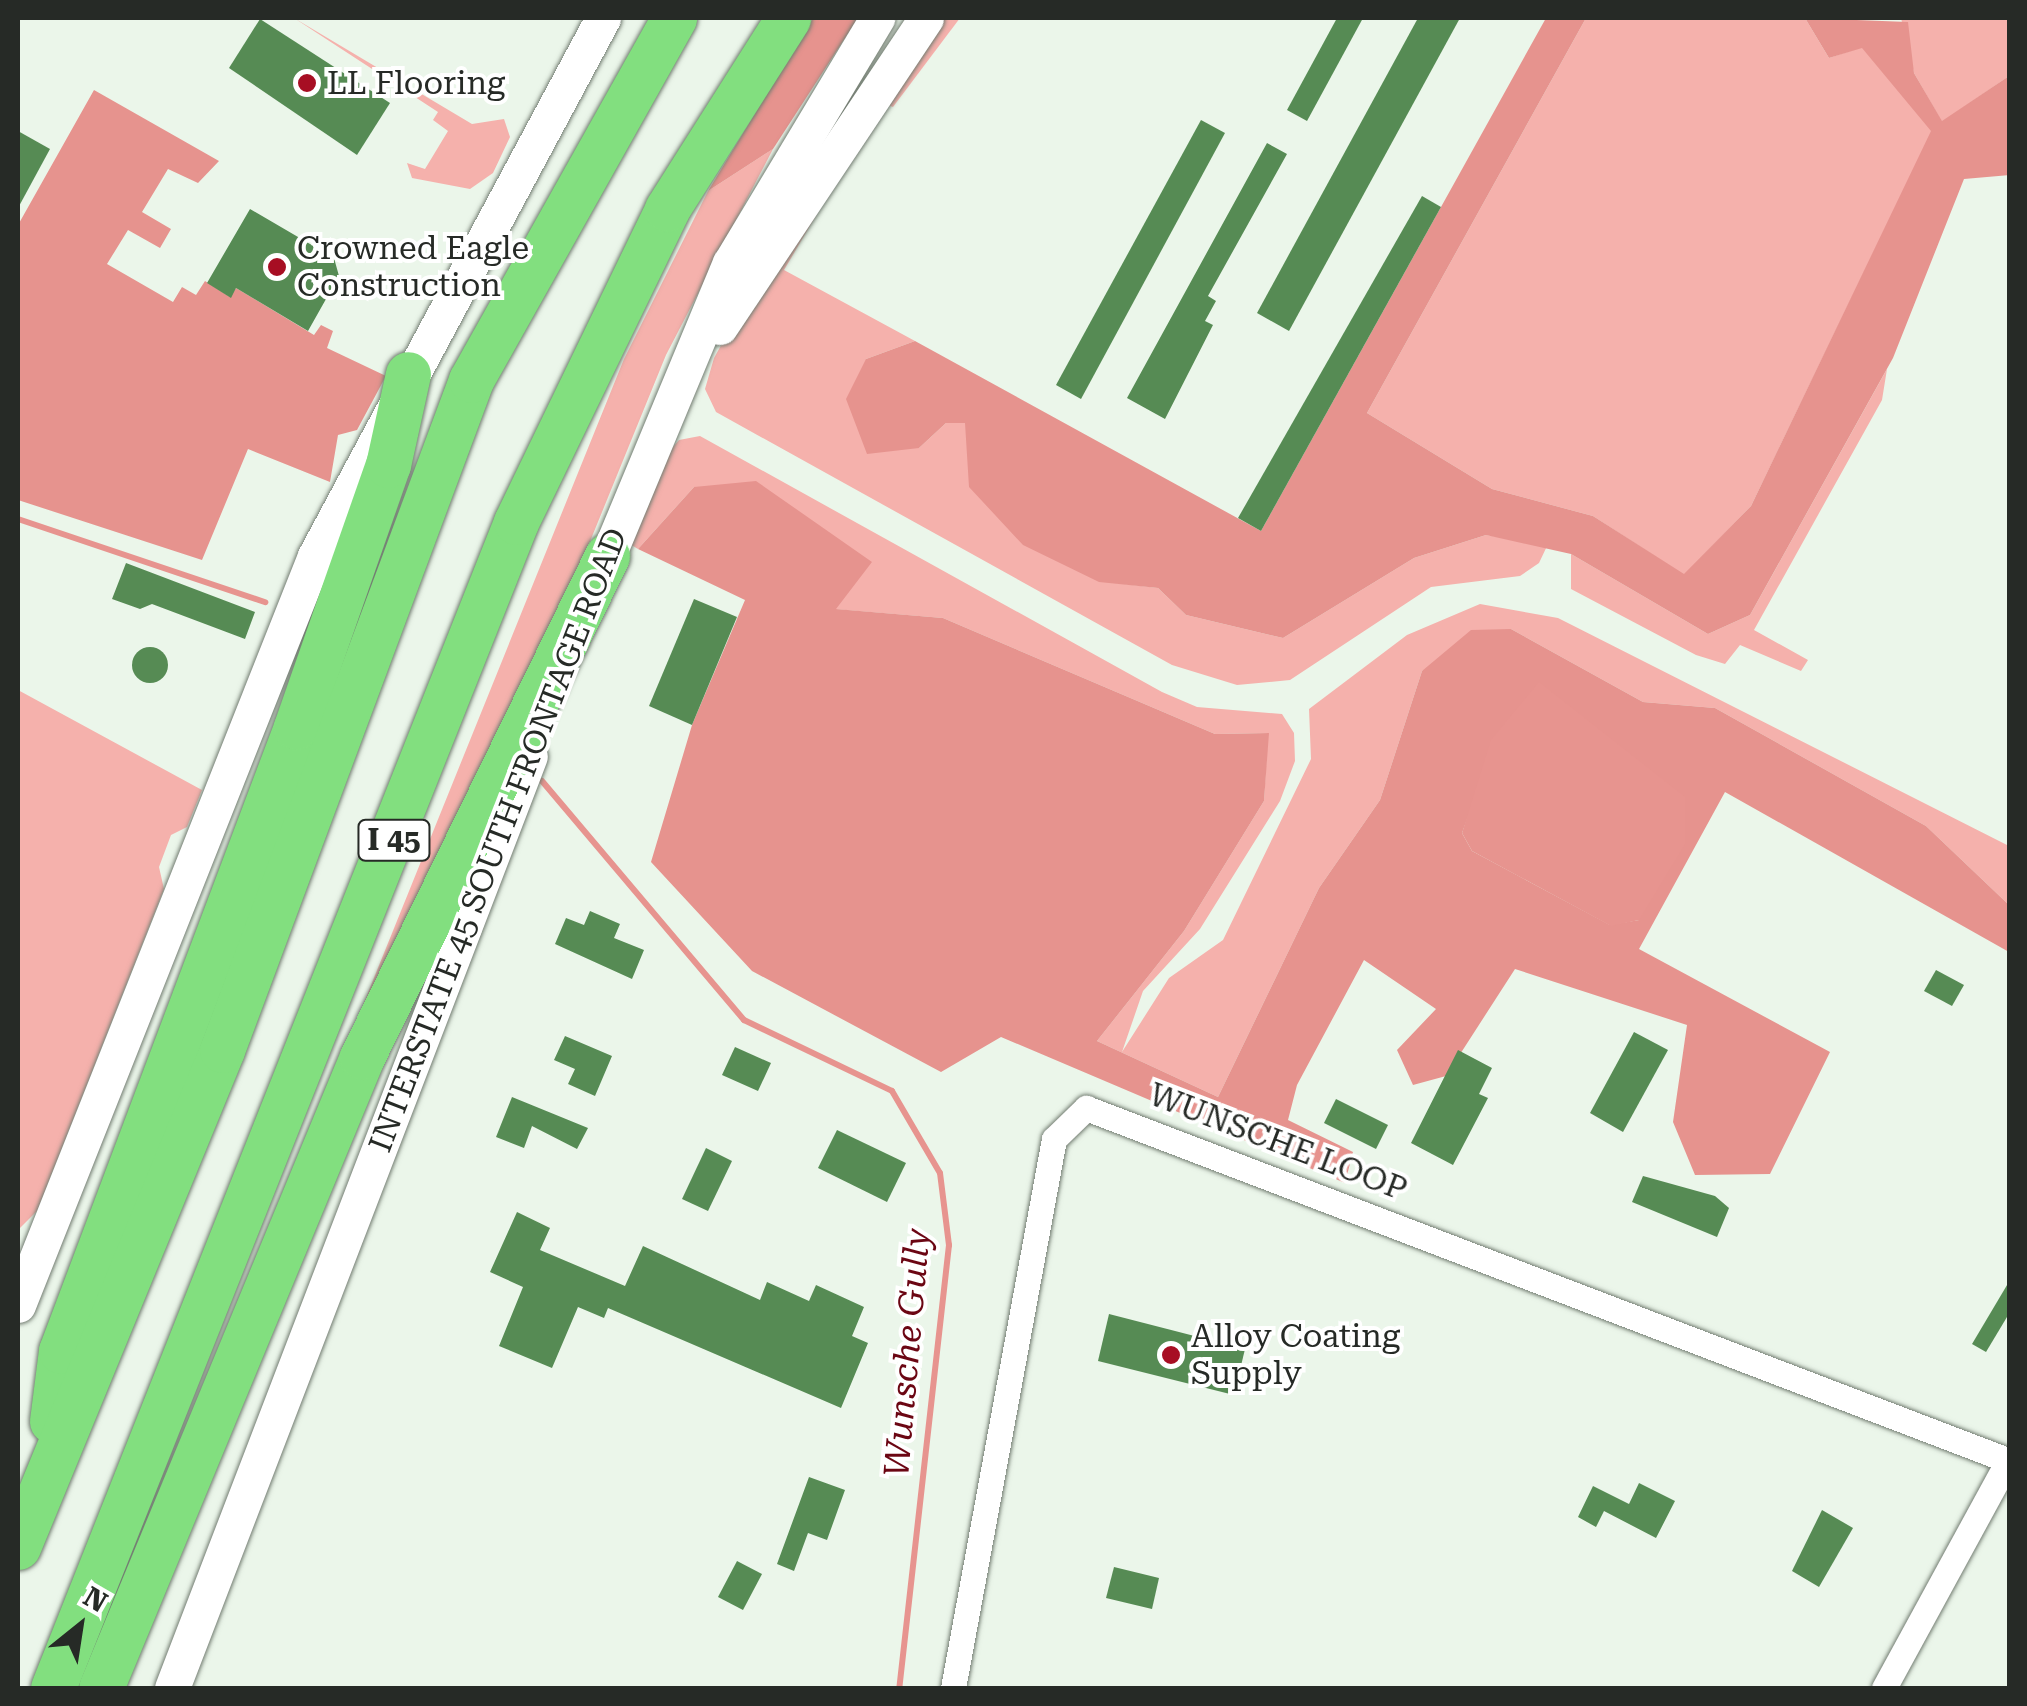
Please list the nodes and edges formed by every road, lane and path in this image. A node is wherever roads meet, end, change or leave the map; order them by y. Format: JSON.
{"nodes":[{"id":1,"x":603,"y":18,"type":"edge"},
{"id":2,"x":674,"y":18,"type":"edge"},
{"id":3,"x":788,"y":18,"type":"edge"},
{"id":4,"x":877,"y":18,"type":"edge"},
{"id":5,"x":926,"y":18,"type":"edge"},
{"id":6,"x":408,"y":374,"type":"junction"},
{"id":7,"x":671,"y":404,"type":"junction"},
{"id":8,"x":607,"y":556,"type":"junction"},
{"id":9,"x":18,"y":1306,"type":"edge"},
{"id":10,"x":2009,"y":1461,"type":"edge"},
{"id":11,"x":44,"y":1481,"type":"junction"},
{"id":12,"x":18,"y":1547,"type":"edge"},
{"id":13,"x":52,"y":1688,"type":"edge"},
{"id":14,"x":101,"y":1688,"type":"edge"},
{"id":15,"x":172,"y":1688,"type":"edge"},
{"id":16,"x":953,"y":1688,"type":"edge"},
{"id":17,"x":1884,"y":1688,"type":"edge"}],
"edges":[{"from":1,"to":6,"type":"main road"},
{"from":2,"to":11,"type":"highway","number":"I 45"},
{"from":3,"to":13,"type":"highway","number":"I 45"},
{"from":4,"to":7,"type":"main road","name":"INTERSTATE 45 SOUTH FRONTAGE ROAD"},
{"from":5,"to":7,"type":"main road"},
{"from":6,"to":9,"type":"main road"},
{"from":6,"to":11,"type":"highway"},
{"from":7,"to":8,"type":"main road","name":"INTERSTATE 45 SOUTH FRONTAGE ROAD"},
{"from":8,"to":14,"type":"highway"},
{"from":8,"to":15,"type":"main road","name":"INTERSTATE 45 SOUTH FRONTAGE ROAD"},
{"from":10,"to":16,"type":"street","name":"WUNSCHE LOOP"},
{"from":10,"to":17,"type":"street"},
{"from":11,"to":12,"type":"highway","number":"I 45"}]}
